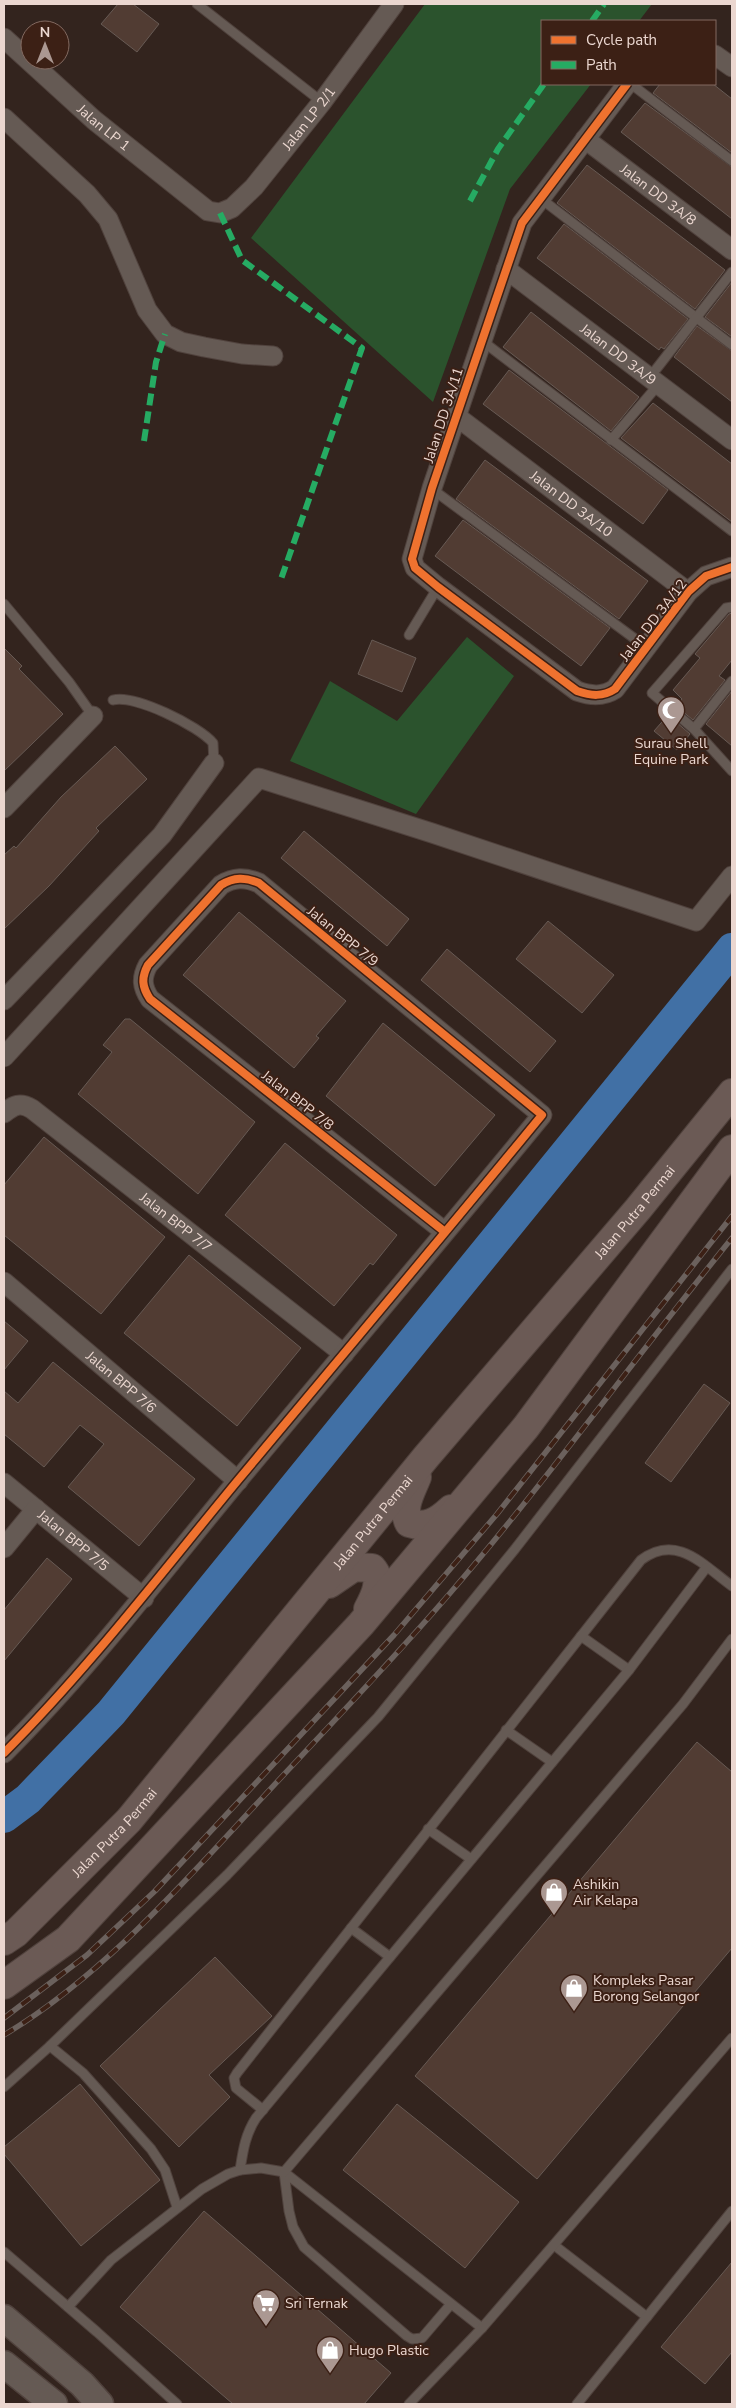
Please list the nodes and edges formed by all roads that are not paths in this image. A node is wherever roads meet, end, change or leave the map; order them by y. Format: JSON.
{"nodes":[{"id":1,"x":197,"y":4,"type":"edge"},
{"id":2,"x":394,"y":4,"type":"edge"},
{"id":3,"x":4,"y":38,"type":"edge"},
{"id":4,"x":716,"y":55,"type":"edge"},
{"id":5,"x":732,"y":67,"type":"edge"},
{"id":6,"x":625,"y":85,"type":"edge"},
{"id":7,"x":632,"y":85,"type":"edge"},
{"id":8,"x":322,"y":102,"type":"junction"},
{"id":9,"x":4,"y":118,"type":"edge"},
{"id":10,"x":585,"y":139,"type":"junction"},
{"id":11,"x":732,"y":161,"type":"edge"},
{"id":12,"x":540,"y":198,"type":"junction"},
{"id":13,"x":208,"y":211,"type":"joint"},
{"id":14,"x":732,"y":250,"type":"edge"},
{"id":15,"x":506,"y":269,"type":"junction"},
{"id":16,"x":732,"y":272,"type":"edge"},
{"id":17,"x":696,"y":318,"type":"junction"},
{"id":18,"x":480,"y":339,"type":"junction"},
{"id":19,"x":732,"y":345,"type":"edge"},
{"id":20,"x":273,"y":356,"type":"dead end"},
{"id":21,"x":654,"y":381,"type":"junction"},
{"id":22,"x":456,"y":416,"type":"junction"},
{"id":23,"x":611,"y":440,"type":"junction"},
{"id":24,"x":732,"y":440,"type":"edge"},
{"id":25,"x":432,"y":488,"type":"junction"},
{"id":26,"x":732,"y":531,"type":"edge"},
{"id":27,"x":732,"y":567,"type":"edge"},
{"id":28,"x":438,"y":587,"type":"junction"},
{"id":29,"x":688,"y":592,"type":"junction"},
{"id":30,"x":4,"y":604,"type":"edge"},
{"id":31,"x":732,"y":608,"type":"edge"},
{"id":32,"x":410,"y":635,"type":"dead end"},
{"id":33,"x":646,"y":647,"type":"junction"},
{"id":34,"x":732,"y":681,"type":"edge"},
{"id":35,"x":599,"y":695,"type":"joint"},
{"id":36,"x":113,"y":700,"type":"dead end"},
{"id":37,"x":94,"y":716,"type":"joint"},
{"id":38,"x":694,"y":729,"type":"junction"},
{"id":39,"x":214,"y":763,"type":"joint"},
{"id":40,"x":732,"y":771,"type":"edge"},
{"id":41,"x":4,"y":808,"type":"edge"},
{"id":42,"x":732,"y":876,"type":"edge"},
{"id":43,"x":143,"y":983,"type":"joint"},
{"id":44,"x":4,"y":1000,"type":"edge"},
{"id":45,"x":4,"y":1057,"type":"edge"},
{"id":46,"x":732,"y":1093,"type":"edge"},
{"id":47,"x":4,"y":1113,"type":"edge"},
{"id":48,"x":732,"y":1149,"type":"edge"},
{"id":49,"x":445,"y":1232,"type":"junction"},
{"id":50,"x":732,"y":1269,"type":"edge"},
{"id":51,"x":4,"y":1282,"type":"edge"},
{"id":52,"x":729,"y":1282,"type":"edge"},
{"id":53,"x":344,"y":1354,"type":"junction"},
{"id":54,"x":426,"y":1457,"type":"junction"},
{"id":55,"x":238,"y":1480,"type":"junction"},
{"id":56,"x":4,"y":1483,"type":"edge"},
{"id":57,"x":477,"y":1487,"type":"junction"},
{"id":58,"x":36,"y":1510,"type":"junction"},
{"id":59,"x":4,"y":1548,"type":"edge"},
{"id":60,"x":706,"y":1568,"type":"junction"},
{"id":61,"x":732,"y":1586,"type":"edge"},
{"id":62,"x":144,"y":1598,"type":"junction"},
{"id":63,"x":308,"y":1600,"type":"junction"},
{"id":64,"x":361,"y":1624,"type":"junction"},
{"id":65,"x":581,"y":1636,"type":"junction"},
{"id":66,"x":732,"y":1639,"type":"edge"},
{"id":67,"x":629,"y":1670,"type":"junction"},
{"id":68,"x":506,"y":1730,"type":"junction"},
{"id":69,"x":4,"y":1753,"type":"edge"},
{"id":70,"x":552,"y":1762,"type":"junction"},
{"id":71,"x":428,"y":1829,"type":"junction"},
{"id":72,"x":471,"y":1859,"type":"junction"},
{"id":73,"x":351,"y":1928,"type":"junction"},
{"id":74,"x":4,"y":1941,"type":"edge"},
{"id":75,"x":390,"y":1957,"type":"junction"},
{"id":76,"x":4,"y":1985,"type":"edge"},
{"id":77,"x":732,"y":2038,"type":"edge"},
{"id":78,"x":50,"y":2046,"type":"junction"},
{"id":79,"x":4,"y":2087,"type":"edge"},
{"id":80,"x":263,"y":2110,"type":"junction"},
{"id":81,"x":240,"y":2170,"type":"junction"},
{"id":82,"x":284,"y":2172,"type":"junction"},
{"id":83,"x":177,"y":2207,"type":"junction"},
{"id":84,"x":732,"y":2211,"type":"edge"},
{"id":85,"x":554,"y":2245,"type":"junction"},
{"id":86,"x":4,"y":2252,"type":"edge"},
{"id":87,"x":451,"y":2304,"type":"junction"},
{"id":88,"x":68,"y":2306,"type":"junction"},
{"id":89,"x":648,"y":2317,"type":"junction"},
{"id":90,"x":4,"y":2318,"type":"edge"},
{"id":91,"x":482,"y":2328,"type":"junction"},
{"id":92,"x":4,"y":2364,"type":"edge"},
{"id":93,"x":54,"y":2404,"type":"edge"},
{"id":94,"x":100,"y":2404,"type":"edge"},
{"id":95,"x":176,"y":2404,"type":"edge"},
{"id":96,"x":409,"y":2404,"type":"edge"},
{"id":97,"x":577,"y":2404,"type":"edge"}],
"edges":[{"from":1,"to":8,"type":"lane"},
{"from":2,"to":8,"type":"street","name":"Jalan LP 2/1"},
{"from":3,"to":13,"type":"street","name":"Jalan LP 1"},
{"from":4,"to":5,"type":"street"},
{"from":6,"to":10,"type":"street","name":"Jalan DD 3A/11"},
{"from":7,"to":11,"type":"lane"},
{"from":8,"to":13,"type":"street","name":"Jalan LP 2/1"},
{"from":9,"to":20,"type":"street"},
{"from":10,"to":12,"type":"street","name":"Jalan DD 3A/11"},
{"from":10,"to":14,"type":"street","name":"Jalan DD 3A/8"},
{"from":12,"to":15,"type":"street","name":"Jalan DD 3A/11"},
{"from":12,"to":17,"type":"lane"},
{"from":15,"to":18,"type":"street","name":"Jalan DD 3A/11"},
{"from":15,"to":21,"type":"street","name":"Jalan DD 3A/9"},
{"from":16,"to":17,"type":"lane"},
{"from":17,"to":19,"type":"lane"},
{"from":17,"to":21,"type":"lane"},
{"from":18,"to":22,"type":"street","name":"Jalan DD 3A/11"},
{"from":18,"to":23,"type":"lane"},
{"from":21,"to":23,"type":"lane"},
{"from":21,"to":24,"type":"street","name":"Jalan DD 3A/9"},
{"from":22,"to":25,"type":"street","name":"Jalan DD 3A/11"},
{"from":22,"to":29,"type":"street","name":"Jalan DD 3A/10"},
{"from":23,"to":26,"type":"lane"},
{"from":25,"to":28,"type":"street","name":"Jalan DD 3A/11"},
{"from":25,"to":33,"type":"lane"},
{"from":27,"to":29,"type":"street","name":"Jalan DD 3A/12"},
{"from":28,"to":32,"type":"lane"},
{"from":28,"to":35,"type":"street","name":"Jalan DD 3A/11"},
{"from":29,"to":33,"type":"street","name":"Jalan DD 3A/12"},
{"from":30,"to":37,"type":"lane"},
{"from":31,"to":38,"type":"lane"},
{"from":33,"to":35,"type":"street","name":"Jalan DD 3A/12"},
{"from":34,"to":38,"type":"lane"},
{"from":36,"to":39,"type":"lane"},
{"from":37,"to":41,"type":"street"},
{"from":38,"to":40,"type":"lane"},
{"from":39,"to":44,"type":"street"},
{"from":42,"to":45,"type":"street"},
{"from":43,"to":49,"type":"street","name":"Jalan BPP 7/8"},
{"from":43,"to":49,"type":"street","name":"Jalan BPP 7/9"},
{"from":46,"to":54,"type":"main road","name":"Jalan Putra Permai"},
{"from":47,"to":53,"type":"street","name":"Jalan BPP 7/7"},
{"from":48,"to":57,"type":"main road"},
{"from":49,"to":53,"type":"street"},
{"from":50,"to":52,"type":"lane"},
{"from":51,"to":55,"type":"street","name":"Jalan BPP 7/6"},
{"from":52,"to":78,"type":"lane"},
{"from":53,"to":55,"type":"street"},
{"from":54,"to":57,"type":"main road"},
{"from":54,"to":63,"type":"main road","name":"Jalan Putra Permai"},
{"from":55,"to":62,"type":"street"},
{"from":56,"to":58,"type":"street","name":"Jalan BPP 7/5"},
{"from":57,"to":64,"type":"main road"},
{"from":58,"to":59,"type":"street"},
{"from":58,"to":62,"type":"street","name":"Jalan BPP 7/5"},
{"from":60,"to":61,"type":"lane"},
{"from":60,"to":65,"type":"lane"},
{"from":60,"to":67,"type":"lane"},
{"from":62,"to":69,"type":"street"},
{"from":63,"to":64,"type":"main road"},
{"from":63,"to":74,"type":"main road","name":"Jalan Putra Permai"},
{"from":64,"to":76,"type":"main road"},
{"from":65,"to":67,"type":"lane"},
{"from":65,"to":68,"type":"lane"},
{"from":66,"to":82,"type":"lane"},
{"from":67,"to":70,"type":"lane"},
{"from":68,"to":70,"type":"lane"},
{"from":68,"to":71,"type":"lane"},
{"from":70,"to":72,"type":"lane"},
{"from":71,"to":72,"type":"lane"},
{"from":71,"to":73,"type":"lane"},
{"from":72,"to":75,"type":"lane"},
{"from":73,"to":75,"type":"lane"},
{"from":73,"to":80,"type":"lane"},
{"from":75,"to":80,"type":"lane"},
{"from":77,"to":85,"type":"lane"},
{"from":78,"to":79,"type":"lane"},
{"from":78,"to":83,"type":"lane"},
{"from":80,"to":81,"type":"lane"},
{"from":81,"to":82,"type":"lane"},
{"from":81,"to":83,"type":"lane"},
{"from":82,"to":87,"type":"lane"},
{"from":82,"to":87,"type":"lane"},
{"from":83,"to":88,"type":"lane"},
{"from":84,"to":89,"type":"lane"},
{"from":85,"to":89,"type":"lane"},
{"from":85,"to":91,"type":"lane"},
{"from":86,"to":88,"type":"lane"},
{"from":87,"to":91,"type":"lane"},
{"from":88,"to":95,"type":"lane"},
{"from":89,"to":97,"type":"lane"},
{"from":90,"to":94,"type":"street"},
{"from":91,"to":96,"type":"lane"},
{"from":92,"to":93,"type":"street"}]}
